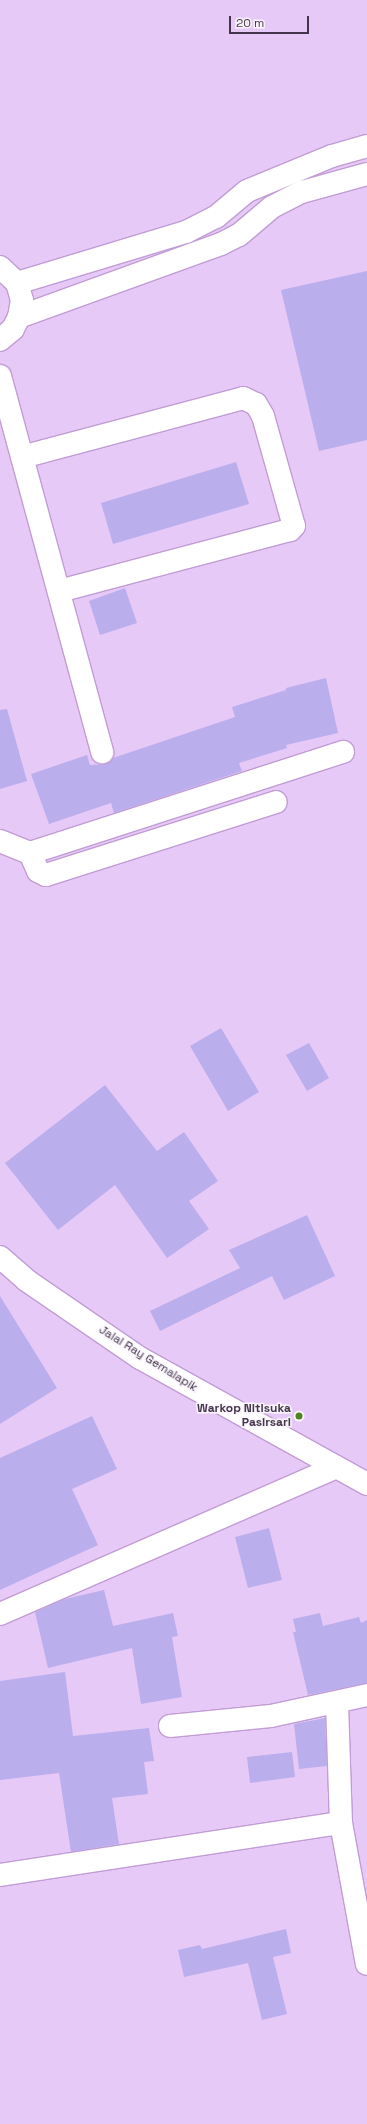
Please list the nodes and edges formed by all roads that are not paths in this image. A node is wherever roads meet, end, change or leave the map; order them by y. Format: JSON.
{"nodes":[{"id":1,"x":367,"y":146,"type":"edge"},
{"id":2,"x":367,"y":174,"type":"edge"},
{"id":3,"x":224,"y":210,"type":"junction"},
{"id":4,"x":239,"y":235,"type":"junction"},
{"id":5,"x":0,"y":267,"type":"edge"},
{"id":6,"x":17,"y":283,"type":"junction"},
{"id":7,"x":19,"y":317,"type":"junction"},
{"id":8,"x":0,"y":340,"type":"edge"},
{"id":9,"x":0,"y":376,"type":"edge"},
{"id":10,"x":22,"y":457,"type":"junction"},
{"id":11,"x":59,"y":591,"type":"junction"},
{"id":12,"x":102,"y":752,"type":"dead end"},
{"id":13,"x":344,"y":752,"type":"dead end"},
{"id":14,"x":276,"y":802,"type":"dead end"},
{"id":15,"x":0,"y":841,"type":"edge"},
{"id":16,"x":30,"y":853,"type":"junction"},
{"id":17,"x":0,"y":1257,"type":"edge"},
{"id":18,"x":336,"y":1467,"type":"junction"},
{"id":19,"x":367,"y":1484,"type":"edge"},
{"id":20,"x":0,"y":1614,"type":"edge"},
{"id":21,"x":367,"y":1696,"type":"edge"},
{"id":22,"x":337,"y":1703,"type":"junction"},
{"id":23,"x":170,"y":1726,"type":"dead end"},
{"id":24,"x":341,"y":1823,"type":"junction"},
{"id":25,"x":0,"y":1875,"type":"edge"},
{"id":26,"x":367,"y":1964,"type":"edge"}],
"edges":[{"from":1,"to":3,"type":"street"},
{"from":2,"to":4,"type":"street"},
{"from":3,"to":4,"type":"street"},
{"from":3,"to":6,"type":"street"},
{"from":4,"to":7,"type":"street"},
{"from":5,"to":6,"type":"street"},
{"from":6,"to":7,"type":"street"},
{"from":7,"to":8,"type":"street"},
{"from":9,"to":10,"type":"street"},
{"from":10,"to":11,"type":"street"},
{"from":10,"to":11,"type":"street"},
{"from":11,"to":12,"type":"street"},
{"from":13,"to":16,"type":"street"},
{"from":14,"to":16,"type":"street"},
{"from":15,"to":16,"type":"street"},
{"from":17,"to":18,"type":"street","name":"Jalal Ray Gemalapik"},
{"from":18,"to":19,"type":"street","name":"Jalal Ray Gemalapik"},
{"from":18,"to":20,"type":"street"},
{"from":21,"to":22,"type":"street"},
{"from":22,"to":23,"type":"street"},
{"from":22,"to":24,"type":"street"},
{"from":24,"to":25,"type":"street"},
{"from":24,"to":26,"type":"street"}]}
